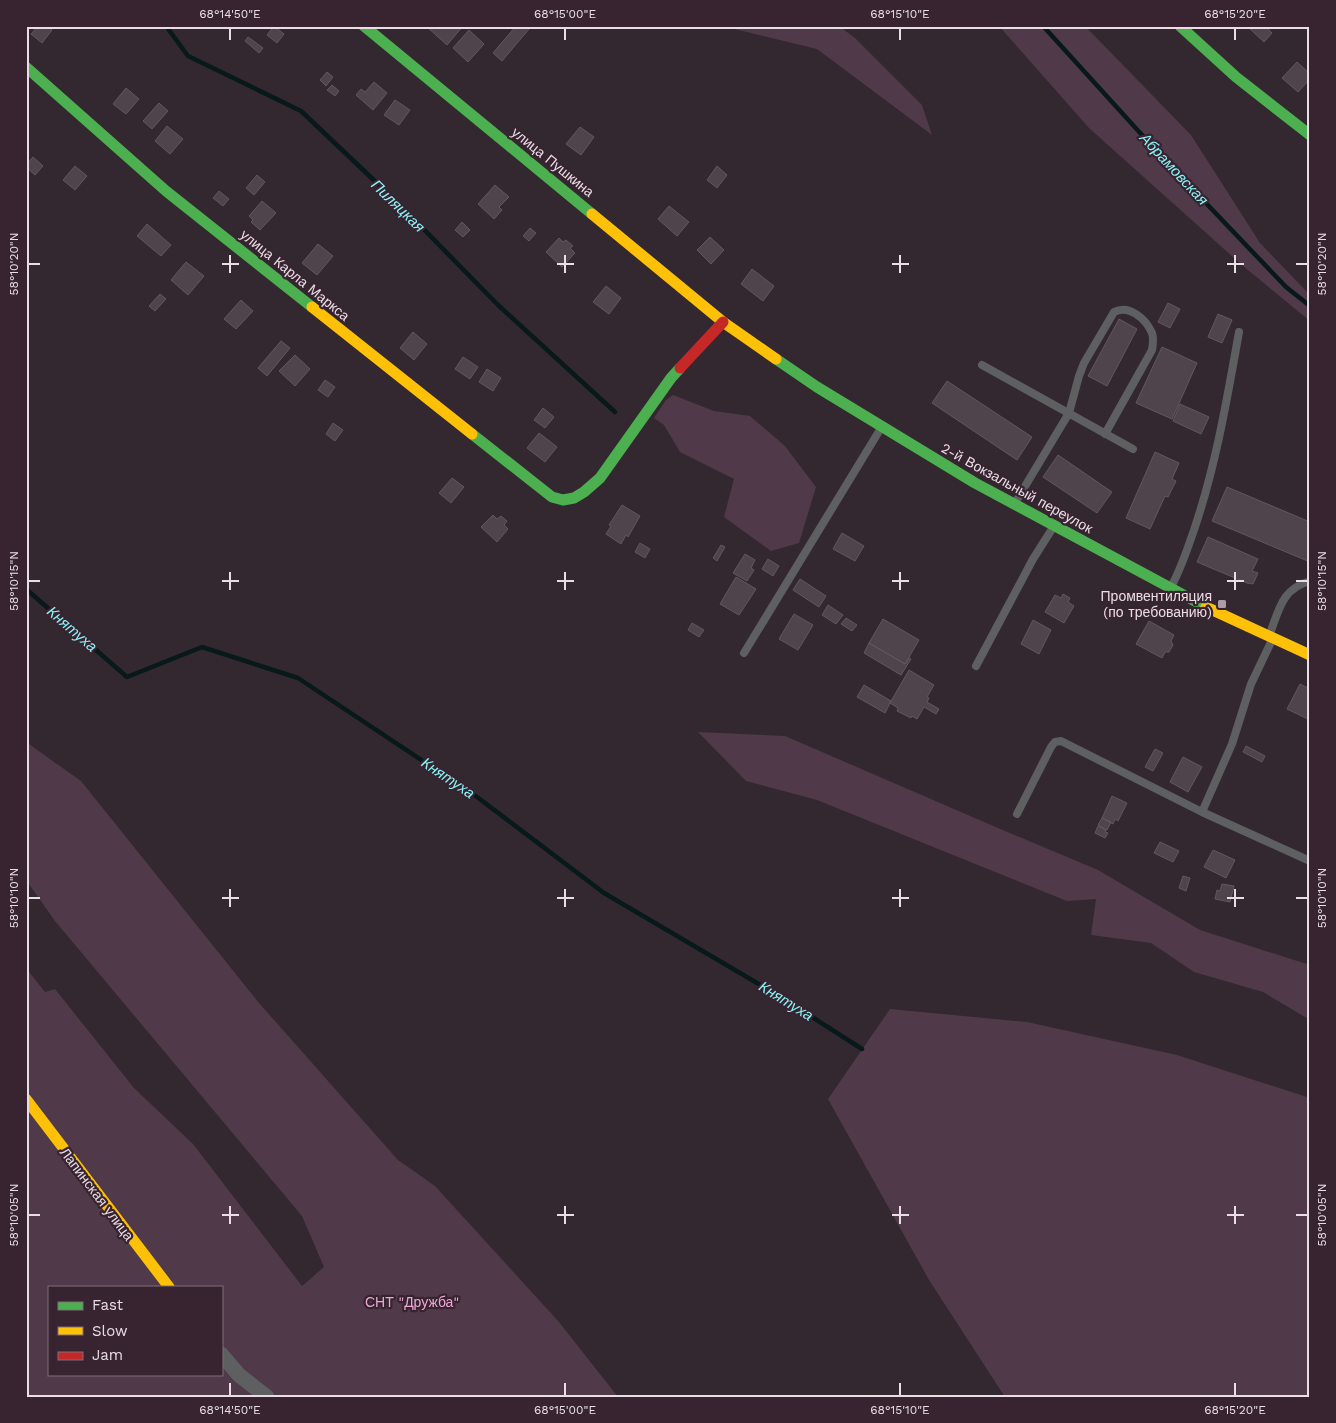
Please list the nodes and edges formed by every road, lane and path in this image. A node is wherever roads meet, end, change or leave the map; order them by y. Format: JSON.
{"nodes":[{"id":1,"x":364,"y":26,"type":"edge"},
{"id":2,"x":1180,"y":26,"type":"edge"},
{"id":3,"x":26,"y":67,"type":"edge"},
{"id":4,"x":1310,"y":135,"type":"edge"},
{"id":5,"x":723,"y":322,"type":"junction"},
{"id":6,"x":1239,"y":332,"type":"dead end"},
{"id":7,"x":982,"y":365,"type":"dead end"},
{"id":8,"x":1069,"y":414,"type":"junction"},
{"id":9,"x":882,"y":427,"type":"junction"},
{"id":10,"x":1105,"y":434,"type":"junction"},
{"id":11,"x":1133,"y":449,"type":"dead end"},
{"id":12,"x":1014,"y":504,"type":"junction"},
{"id":13,"x":1054,"y":526,"type":"junction"},
{"id":14,"x":1310,"y":581,"type":"edge"},
{"id":15,"x":1171,"y":588,"type":"junction"},
{"id":16,"x":1271,"y":637,"type":"junction"},
{"id":17,"x":744,"y":653,"type":"dead end"},
{"id":18,"x":1310,"y":655,"type":"edge"},
{"id":19,"x":976,"y":666,"type":"dead end"},
{"id":20,"x":1202,"y":812,"type":"junction"},
{"id":21,"x":1017,"y":814,"type":"dead end"},
{"id":22,"x":1310,"y":861,"type":"edge"},
{"id":23,"x":26,"y":1099,"type":"edge"},
{"id":24,"x":168,"y":1286,"type":"edge"},
{"id":25,"x":222,"y":1355,"type":"edge"},
{"id":26,"x":267,"y":1397,"type":"edge"}],
"edges":[{"from":1,"to":5,"type":"street","name":"улица Пушкина"},
{"from":2,"to":4,"type":"street"},
{"from":3,"to":5,"type":"street","name":"улица Карла Маркса"},
{"from":5,"to":9,"type":"street","name":"2-й Вокзальный переулок"},
{"from":6,"to":15,"type":"lane"},
{"from":7,"to":8,"type":"lane"},
{"from":8,"to":10,"type":"lane"},
{"from":8,"to":10,"type":"lane"},
{"from":8,"to":12,"type":"lane"},
{"from":9,"to":12,"type":"street","name":"2-й Вокзальный переулок"},
{"from":9,"to":17,"type":"lane"},
{"from":10,"to":11,"type":"lane"},
{"from":12,"to":13,"type":"street","name":"2-й Вокзальный переулок"},
{"from":13,"to":15,"type":"street","name":"2-й Вокзальный переулок"},
{"from":13,"to":19,"type":"lane"},
{"from":14,"to":16,"type":"lane"},
{"from":15,"to":16,"type":"street","name":"2-й Вокзальный переулок"},
{"from":16,"to":18,"type":"street","name":"2-й Вокзальный переулок"},
{"from":16,"to":20,"type":"lane"},
{"from":20,"to":21,"type":"lane"},
{"from":20,"to":22,"type":"lane"},
{"from":23,"to":24,"type":"street","name":"Лапинская улица"},
{"from":25,"to":26,"type":"street"}]}
